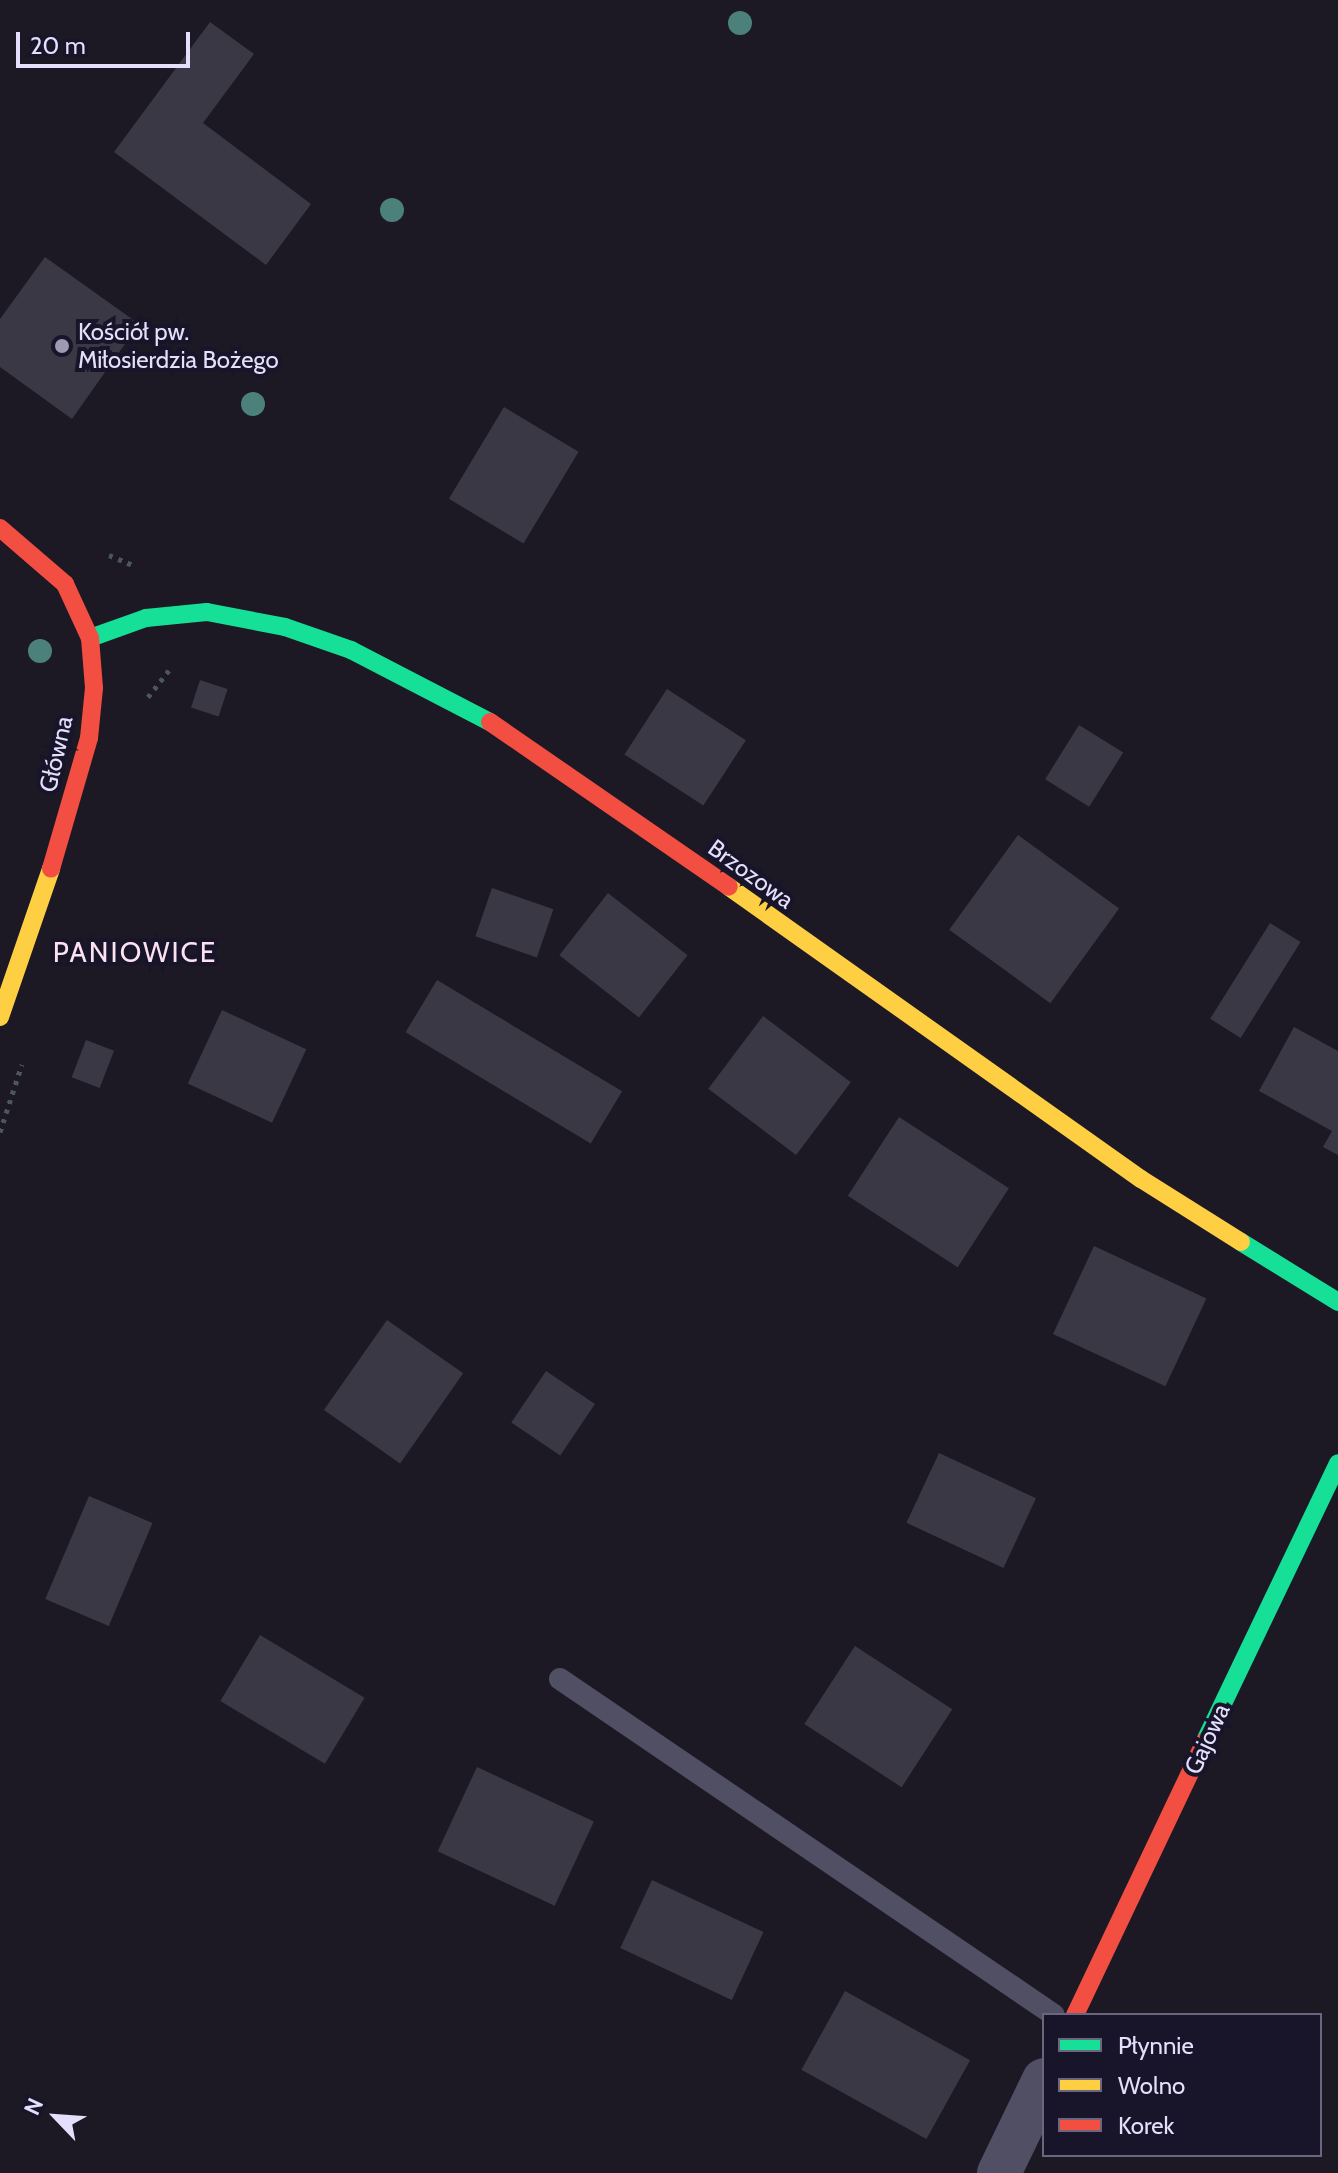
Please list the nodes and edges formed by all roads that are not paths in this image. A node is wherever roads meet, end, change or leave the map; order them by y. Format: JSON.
{"nodes":[{"id":1,"x":0,"y":528,"type":"edge"},
{"id":2,"x":90,"y":638,"type":"junction"},
{"id":3,"x":0,"y":1017,"type":"edge"},
{"id":4,"x":1338,"y":1302,"type":"edge"},
{"id":5,"x":1338,"y":1463,"type":"edge"},
{"id":6,"x":560,"y":1679,"type":"dead end"},
{"id":7,"x":1051,"y":2013,"type":"edge"},
{"id":8,"x":1076,"y":2013,"type":"edge"},
{"id":9,"x":1042,"y":2084,"type":"edge"},
{"id":10,"x":999,"y":2173,"type":"edge"}],
"edges":[{"from":1,"to":2,"type":"street","name":"Główna"},
{"from":2,"to":3,"type":"street","name":"Główna"},
{"from":2,"to":4,"type":"street","name":"Brzozowa"},
{"from":5,"to":8,"type":"street","name":"Gajowa"},
{"from":6,"to":7,"type":"lane"},
{"from":9,"to":10,"type":"street"}]}
